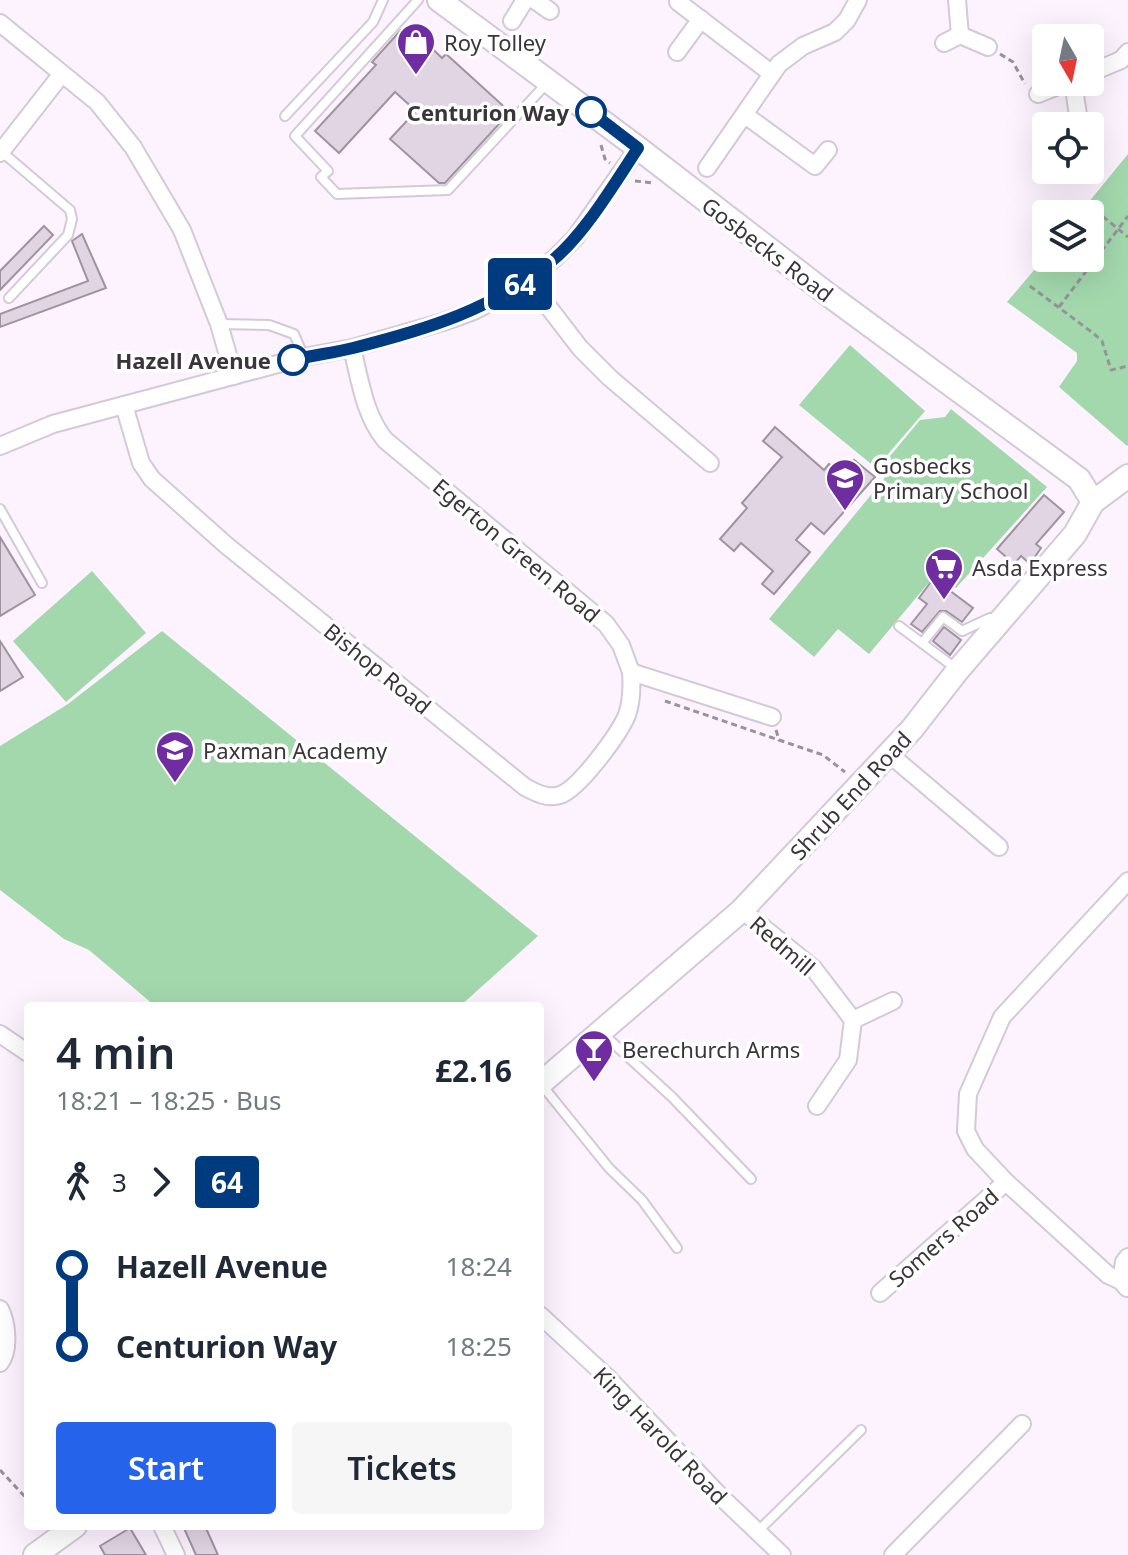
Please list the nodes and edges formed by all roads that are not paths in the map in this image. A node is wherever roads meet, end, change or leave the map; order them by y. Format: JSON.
{"nodes":[{"id":1,"x":383,"y":0,"type":"edge"},
{"id":2,"x":418,"y":0,"type":"edge"},
{"id":3,"x":439,"y":0,"type":"edge"},
{"id":4,"x":525,"y":0,"type":"edge"},
{"id":5,"x":534,"y":0,"type":"edge"},
{"id":6,"x":858,"y":0,"type":"edge"},
{"id":7,"x":957,"y":0,"type":"edge"},
{"id":8,"x":678,"y":2,"type":"edge"},
{"id":9,"x":550,"y":11,"type":"dead end"},
{"id":10,"x":701,"y":19,"type":"junction"},
{"id":11,"x":512,"y":21,"type":"dead end"},
{"id":12,"x":0,"y":23,"type":"edge"},
{"id":13,"x":960,"y":35,"type":"junction"},
{"id":14,"x":944,"y":43,"type":"dead end"},
{"id":15,"x":988,"y":47,"type":"road end"},
{"id":16,"x":677,"y":52,"type":"dead end"},
{"id":17,"x":1128,"y":52,"type":"edge"},
{"id":18,"x":1104,"y":67,"type":"edge"},
{"id":19,"x":771,"y":73,"type":"junction"},
{"id":20,"x":61,"y":75,"type":"junction"},
{"id":21,"x":549,"y":81,"type":"junction"},
{"id":22,"x":745,"y":115,"type":"junction"},
{"id":23,"x":285,"y":116,"type":"dead end"},
{"id":24,"x":638,"y":148,"type":"junction"},
{"id":25,"x":828,"y":150,"type":"dead end"},
{"id":26,"x":1,"y":152,"type":"edge"},
{"id":27,"x":815,"y":166,"type":"junction"},
{"id":28,"x":707,"y":168,"type":"dead end"},
{"id":29,"x":804,"y":182,"type":"dead end"},
{"id":30,"x":527,"y":279,"type":"junction"},
{"id":31,"x":9,"y":298,"type":"dead end"},
{"id":32,"x":219,"y":324,"type":"junction"},
{"id":33,"x":352,"y":348,"type":"junction"},
{"id":34,"x":304,"y":357,"type":"junction"},
{"id":35,"x":234,"y":376,"type":"junction"},
{"id":36,"x":124,"y":405,"type":"junction"},
{"id":37,"x":0,"y":446,"type":"edge"},
{"id":38,"x":710,"y":463,"type":"dead end"},
{"id":39,"x":1128,"y":476,"type":"edge"},
{"id":40,"x":1093,"y":502,"type":"junction"},
{"id":41,"x":0,"y":509,"type":"edge"},
{"id":42,"x":42,"y":583,"type":"dead end"},
{"id":43,"x":999,"y":623,"type":"junction"},
{"id":44,"x":899,"y":626,"type":"dead end"},
{"id":45,"x":922,"y":643,"type":"junction"},
{"id":46,"x":958,"y":670,"type":"junction"},
{"id":47,"x":631,"y":672,"type":"junction"},
{"id":48,"x":772,"y":717,"type":"road end"},
{"id":49,"x":888,"y":753,"type":"junction"},
{"id":50,"x":999,"y":847,"type":"dead end"},
{"id":51,"x":1128,"y":881,"type":"edge"},
{"id":52,"x":742,"y":910,"type":"junction"},
{"id":53,"x":893,"y":1001,"type":"dead end"},
{"id":54,"x":853,"y":1020,"type":"junction"},
{"id":55,"x":601,"y":1031,"type":"junction"},
{"id":56,"x":0,"y":1034,"type":"edge"},
{"id":57,"x":24,"y":1050,"type":"edge"},
{"id":58,"x":544,"y":1081,"type":"edge"},
{"id":59,"x":544,"y":1089,"type":"edge"},
{"id":60,"x":817,"y":1106,"type":"dead end"},
{"id":61,"x":751,"y":1179,"type":"dead end"},
{"id":62,"x":1006,"y":1182,"type":"junction"},
{"id":63,"x":677,"y":1248,"type":"dead end"},
{"id":64,"x":1128,"y":1257,"type":"edge"},
{"id":65,"x":1125,"y":1285,"type":"edge"},
{"id":66,"x":880,"y":1293,"type":"dead end"},
{"id":67,"x":0,"y":1309,"type":"edge"},
{"id":68,"x":544,"y":1319,"type":"edge"},
{"id":69,"x":0,"y":1363,"type":"edge"},
{"id":70,"x":1022,"y":1424,"type":"dead end"},
{"id":71,"x":861,"y":1430,"type":"dead end"},
{"id":72,"x":69,"y":1530,"type":"edge"},
{"id":73,"x":164,"y":1530,"type":"edge"},
{"id":74,"x":757,"y":1532,"type":"junction"},
{"id":75,"x":35,"y":1555,"type":"edge"},
{"id":76,"x":176,"y":1555,"type":"edge"},
{"id":77,"x":782,"y":1555,"type":"edge"},
{"id":78,"x":893,"y":1555,"type":"edge"}],
"edges":[{"from":1,"to":23,"type":"lane"},
{"from":2,"to":21,"type":"lane"},
{"from":3,"to":21,"type":"main road","name":"Gosbecks Road"},
{"from":4,"to":11,"type":"street"},
{"from":5,"to":9,"type":"street"},
{"from":6,"to":19,"type":"street"},
{"from":7,"to":13,"type":"street"},
{"from":8,"to":10,"type":"street"},
{"from":10,"to":16,"type":"street"},
{"from":10,"to":19,"type":"street"},
{"from":12,"to":20,"type":"street"},
{"from":13,"to":14,"type":"street"},
{"from":13,"to":15,"type":"street"},
{"from":17,"to":18,"type":"street"},
{"from":19,"to":22,"type":"street"},
{"from":20,"to":26,"type":"street"},
{"from":20,"to":32,"type":"street"},
{"from":21,"to":24,"type":"main road","name":"Gosbecks Road"},
{"from":22,"to":27,"type":"street"},
{"from":22,"to":28,"type":"street"},
{"from":24,"to":30,"type":"street"},
{"from":24,"to":40,"type":"main road","name":"Gosbecks Road"},
{"from":25,"to":27,"type":"street"},
{"from":26,"to":31,"type":"lane"},
{"from":27,"to":29,"type":"street"},
{"from":30,"to":33,"type":"street"},
{"from":30,"to":38,"type":"street"},
{"from":32,"to":34,"type":"lane"},
{"from":32,"to":35,"type":"street"},
{"from":33,"to":34,"type":"street"},
{"from":33,"to":47,"type":"street","name":"Egerton Green Road"},
{"from":34,"to":35,"type":"street"},
{"from":35,"to":36,"type":"street"},
{"from":36,"to":37,"type":"street"},
{"from":36,"to":47,"type":"street","name":"Bishop Road"},
{"from":39,"to":40,"type":"main road","name":"Shrub End Road"},
{"from":40,"to":43,"type":"main road","name":"Shrub End Road"},
{"from":41,"to":42,"type":"lane"},
{"from":43,"to":45,"type":"lane"},
{"from":43,"to":46,"type":"main road","name":"Shrub End Road"},
{"from":44,"to":45,"type":"lane"},
{"from":45,"to":46,"type":"lane"},
{"from":46,"to":49,"type":"main road","name":"Shrub End Road"},
{"from":47,"to":48,"type":"street"},
{"from":49,"to":50,"type":"street"},
{"from":49,"to":52,"type":"main road","name":"Shrub End Road"},
{"from":51,"to":62,"type":"street"},
{"from":52,"to":54,"type":"street","name":"Redmill"},
{"from":52,"to":55,"type":"main road","name":"Shrub End Road"},
{"from":53,"to":54,"type":"street"},
{"from":54,"to":60,"type":"street"},
{"from":55,"to":58,"type":"main road","name":"Shrub End Road"},
{"from":55,"to":61,"type":"lane"},
{"from":56,"to":57,"type":"street"},
{"from":59,"to":63,"type":"lane"},
{"from":62,"to":65,"type":"street"},
{"from":62,"to":66,"type":"street","name":"Somers Road"},
{"from":64,"to":65,"type":"street"},
{"from":67,"to":69,"type":"street"},
{"from":68,"to":74,"type":"street","name":"King Harold Road"},
{"from":70,"to":78,"type":"street"},
{"from":71,"to":74,"type":"lane"},
{"from":72,"to":75,"type":"main road"},
{"from":73,"to":76,"type":"street"},
{"from":74,"to":77,"type":"street","name":"King Harold Road"}]}
